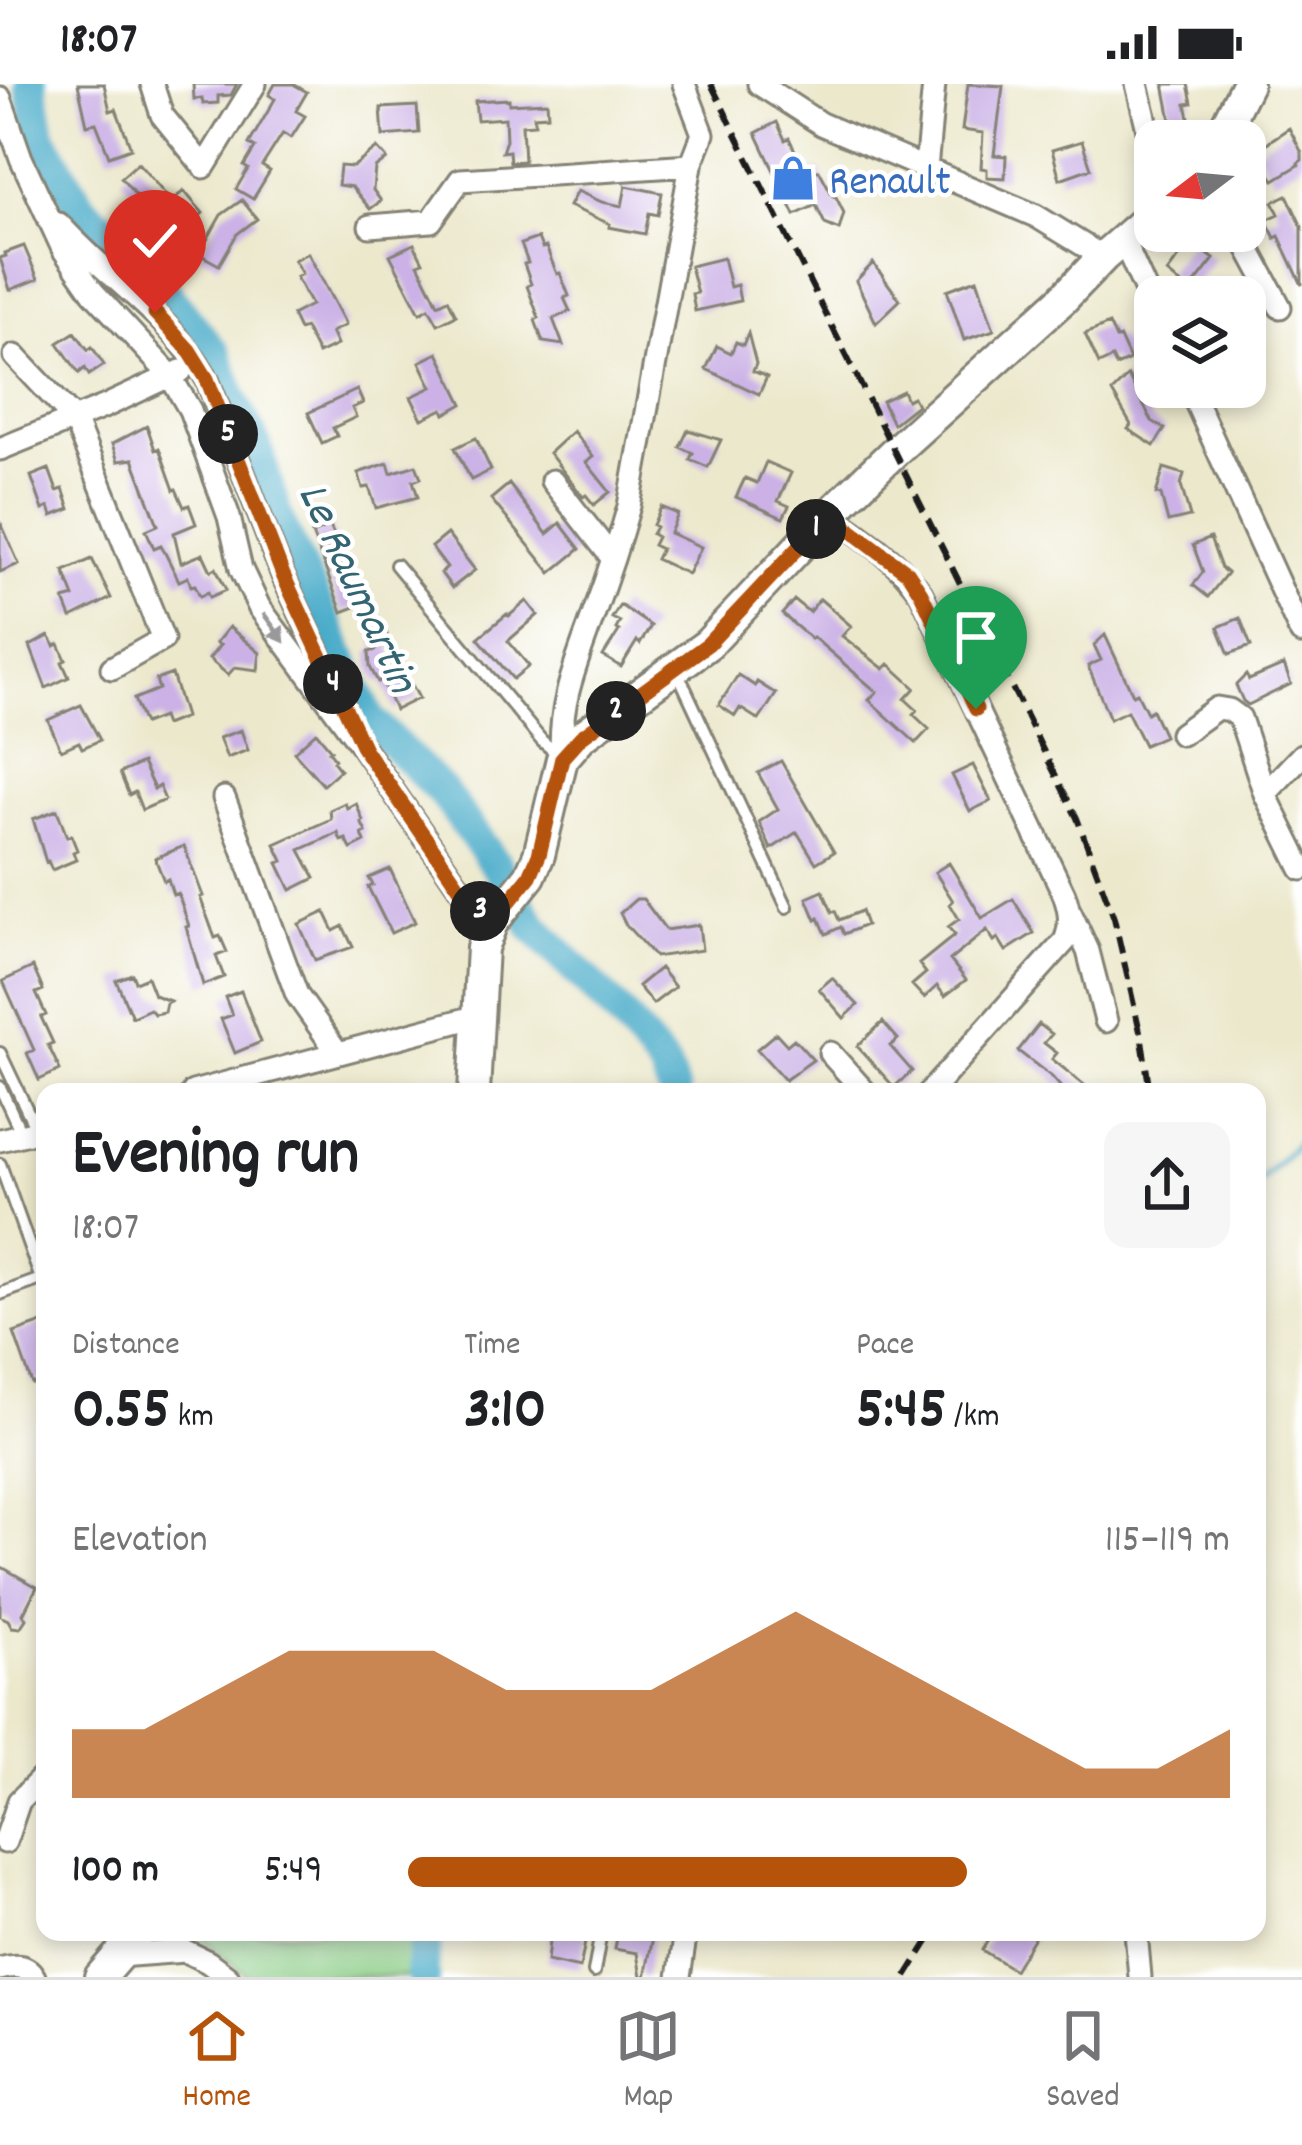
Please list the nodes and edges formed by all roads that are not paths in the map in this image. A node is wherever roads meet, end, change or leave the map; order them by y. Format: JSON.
{"nodes":[{"id":1,"x":152,"y":84,"type":"edge"},
{"id":2,"x":255,"y":84,"type":"edge"},
{"id":3,"x":684,"y":84,"type":"edge"},
{"id":4,"x":758,"y":84,"type":"edge"},
{"id":5,"x":934,"y":84,"type":"edge"},
{"id":6,"x":1138,"y":84,"type":"edge"},
{"id":7,"x":1247,"y":84,"type":"edge"},
{"id":8,"x":0,"y":98,"type":"edge"},
{"id":9,"x":1146,"y":120,"type":"edge"},
{"id":10,"x":1229,"y":120,"type":"edge"},
{"id":11,"x":691,"y":165,"type":"junction"},
{"id":12,"x":926,"y":169,"type":"junction"},
{"id":13,"x":39,"y":201,"type":"junction"},
{"id":14,"x":370,"y":226,"type":"dead end"},
{"id":15,"x":1134,"y":230,"type":"edge"},
{"id":16,"x":1113,"y":249,"type":"junction"},
{"id":17,"x":1250,"y":252,"type":"edge"},
{"id":18,"x":1134,"y":280,"type":"edge"},
{"id":19,"x":1280,"y":307,"type":"dead end"},
{"id":20,"x":141,"y":343,"type":"junction"},
{"id":21,"x":15,"y":356,"type":"dead end"},
{"id":22,"x":169,"y":374,"type":"junction"},
{"id":23,"x":207,"y":379,"type":"junction"},
{"id":24,"x":134,"y":391,"type":"junction"},
{"id":25,"x":182,"y":395,"type":"junction"},
{"id":26,"x":1199,"y":408,"type":"edge"},
{"id":27,"x":74,"y":419,"type":"junction"},
{"id":28,"x":0,"y":449,"type":"edge"},
{"id":29,"x":552,"y":481,"type":"dead end"},
{"id":30,"x":830,"y":514,"type":"junction"},
{"id":31,"x":229,"y":517,"type":"junction"},
{"id":32,"x":614,"y":559,"type":"junction"},
{"id":33,"x":396,"y":565,"type":"dead end"},
{"id":34,"x":283,"y":575,"type":"junction"},
{"id":35,"x":1301,"y":633,"type":"edge"},
{"id":36,"x":112,"y":668,"type":"dead end"},
{"id":37,"x":676,"y":668,"type":"junction"},
{"id":38,"x":1181,"y":734,"type":"dead end"},
{"id":39,"x":364,"y":749,"type":"junction"},
{"id":40,"x":1302,"y":755,"type":"edge"},
{"id":41,"x":562,"y":758,"type":"junction"},
{"id":42,"x":1265,"y":794,"type":"junction"},
{"id":43,"x":224,"y":799,"type":"dead end"},
{"id":44,"x":1302,"y":869,"type":"edge"},
{"id":45,"x":787,"y":907,"type":"dead end"},
{"id":46,"x":1070,"y":911,"type":"junction"},
{"id":47,"x":492,"y":923,"type":"junction"},
{"id":48,"x":478,"y":1016,"type":"junction"},
{"id":49,"x":1106,"y":1021,"type":"dead end"},
{"id":50,"x":0,"y":1053,"type":"edge"},
{"id":51,"x":338,"y":1053,"type":"junction"},
{"id":52,"x":830,"y":1053,"type":"dead end"},
{"id":53,"x":226,"y":1083,"type":"edge"},
{"id":54,"x":474,"y":1083,"type":"edge"},
{"id":55,"x":857,"y":1083,"type":"edge"},
{"id":56,"x":938,"y":1083,"type":"edge"},
{"id":57,"x":0,"y":1087,"type":"edge"},
{"id":58,"x":26,"y":1134,"type":"edge"},
{"id":59,"x":0,"y":1164,"type":"edge"},
{"id":60,"x":36,"y":1265,"type":"edge"},
{"id":61,"x":36,"y":1281,"type":"edge"},
{"id":62,"x":0,"y":1294,"type":"edge"},
{"id":63,"x":36,"y":1784,"type":"edge"},
{"id":64,"x":5,"y":1842,"type":"dead end"},
{"id":65,"x":131,"y":1941,"type":"edge"},
{"id":66,"x":599,"y":1941,"type":"edge"},
{"id":67,"x":685,"y":1941,"type":"edge"},
{"id":68,"x":1137,"y":1941,"type":"edge"},
{"id":69,"x":109,"y":1966,"type":"edge"},
{"id":70,"x":0,"y":1969,"type":"edge"},
{"id":71,"x":594,"y":1972,"type":"dead end"},
{"id":72,"x":34,"y":1977,"type":"edge"},
{"id":73,"x":228,"y":1977,"type":"edge"},
{"id":74,"x":679,"y":1977,"type":"edge"},
{"id":75,"x":1140,"y":1977,"type":"edge"}],
"edges":[{"from":1,"to":2,"type":"street"},
{"from":3,"to":11,"type":"street"},
{"from":4,"to":12,"type":"street"},
{"from":5,"to":12,"type":"street"},
{"from":6,"to":9,"type":"street"},
{"from":7,"to":10,"type":"street"},
{"from":8,"to":13,"type":"street"},
{"from":11,"to":14,"type":"street"},
{"from":11,"to":32,"type":"street"},
{"from":12,"to":16,"type":"street"},
{"from":13,"to":20,"type":"street"},
{"from":13,"to":23,"type":"street"},
{"from":15,"to":16,"type":"street"},
{"from":16,"to":18,"type":"street"},
{"from":16,"to":30,"type":"street"},
{"from":17,"to":19,"type":"street"},
{"from":20,"to":22,"type":"street"},
{"from":20,"to":24,"type":"street"},
{"from":21,"to":27,"type":"street"},
{"from":22,"to":23,"type":"street"},
{"from":22,"to":24,"type":"street"},
{"from":22,"to":25,"type":"street"},
{"from":23,"to":34,"type":"street"},
{"from":24,"to":25,"type":"street"},
{"from":24,"to":27,"type":"street"},
{"from":25,"to":31,"type":"street"},
{"from":26,"to":35,"type":"street"},
{"from":27,"to":28,"type":"street"},
{"from":27,"to":36,"type":"street"},
{"from":29,"to":32,"type":"street"},
{"from":30,"to":37,"type":"street"},
{"from":30,"to":46,"type":"street"},
{"from":31,"to":34,"type":"street"},
{"from":31,"to":39,"type":"street","one_way":true},
{"from":32,"to":41,"type":"street"},
{"from":33,"to":41,"type":"lane"},
{"from":34,"to":39,"type":"street"},
{"from":37,"to":41,"type":"street"},
{"from":37,"to":45,"type":"lane"},
{"from":38,"to":42,"type":"street"},
{"from":39,"to":47,"type":"street"},
{"from":40,"to":42,"type":"street"},
{"from":41,"to":47,"type":"street"},
{"from":42,"to":44,"type":"street"},
{"from":43,"to":51,"type":"street"},
{"from":46,"to":49,"type":"street"},
{"from":46,"to":56,"type":"street"},
{"from":47,"to":48,"type":"street"},
{"from":48,"to":51,"type":"street"},
{"from":48,"to":54,"type":"street"},
{"from":50,"to":58,"type":"lane"},
{"from":51,"to":53,"type":"street"},
{"from":52,"to":55,"type":"street"},
{"from":57,"to":58,"type":"lane"},
{"from":59,"to":60,"type":"lane"},
{"from":61,"to":62,"type":"lane"},
{"from":63,"to":64,"type":"street"},
{"from":65,"to":69,"type":"street"},
{"from":66,"to":71,"type":"lane"},
{"from":67,"to":74,"type":"street"},
{"from":68,"to":75,"type":"street"},
{"from":69,"to":73,"type":"street"},
{"from":70,"to":72,"type":"street"}]}
